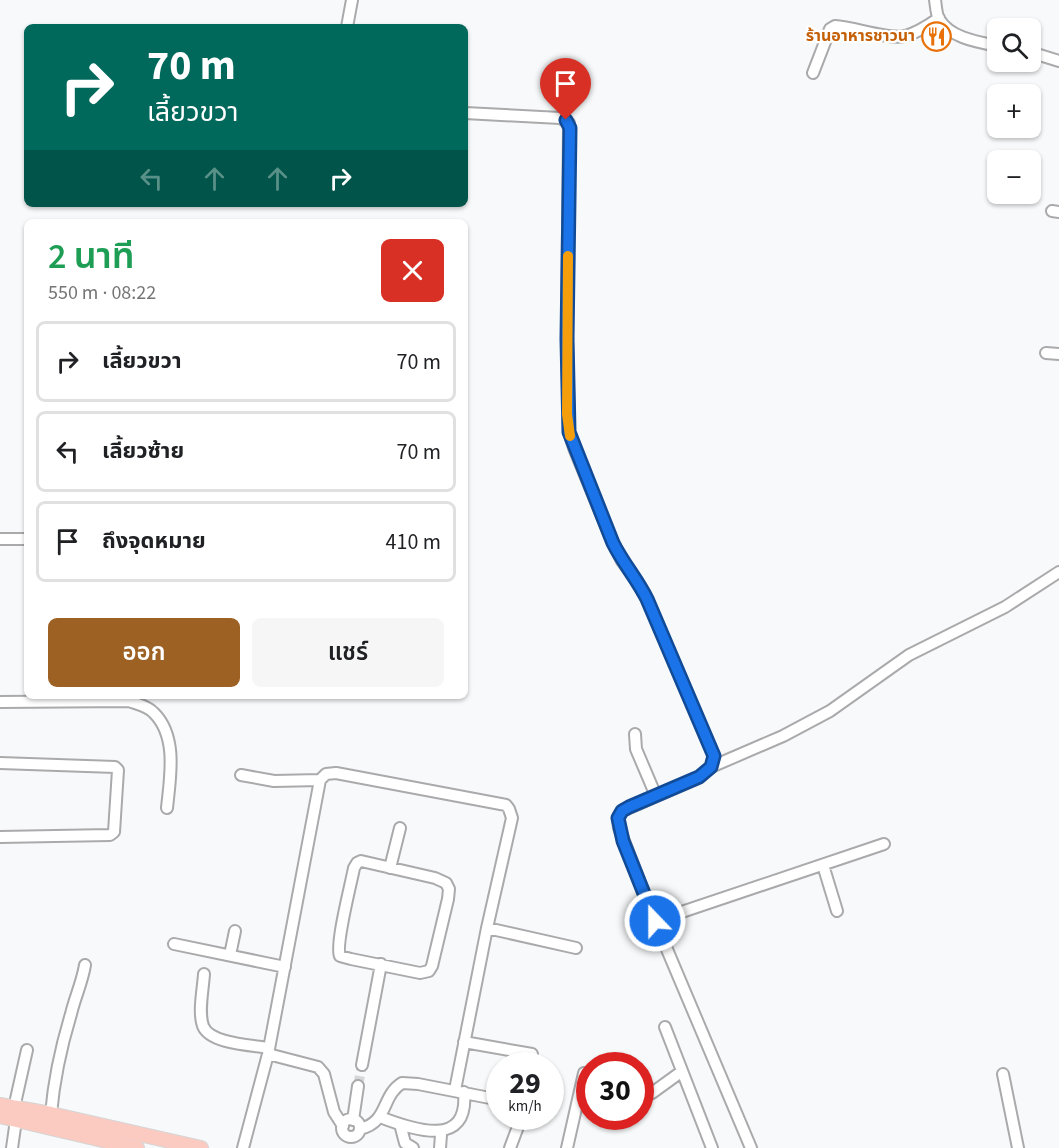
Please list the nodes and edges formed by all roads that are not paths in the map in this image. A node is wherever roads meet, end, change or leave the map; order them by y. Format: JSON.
{"nodes":[{"id":1,"x":352,"y":0,"type":"edge"},
{"id":2,"x":935,"y":0,"type":"edge"},
{"id":3,"x":939,"y":18,"type":"junction"},
{"id":4,"x":348,"y":24,"type":"edge"},
{"id":5,"x":987,"y":44,"type":"edge"},
{"id":6,"x":1041,"y":55,"type":"edge"},
{"id":7,"x":1059,"y":61,"type":"edge"},
{"id":8,"x":813,"y":73,"type":"dead end"},
{"id":9,"x":468,"y":113,"type":"edge"},
{"id":10,"x":1046,"y":353,"type":"dead end"},
{"id":11,"x":1059,"y":354,"type":"edge"},
{"id":12,"x":0,"y":539,"type":"edge"},
{"id":13,"x":24,"y":539,"type":"edge"},
{"id":14,"x":1059,"y":572,"type":"edge"},
{"id":15,"x":0,"y":702,"type":"edge"},
{"id":16,"x":635,"y":734,"type":"dead end"},
{"id":17,"x":0,"y":763,"type":"edge"},
{"id":18,"x":711,"y":767,"type":"junction"},
{"id":19,"x":241,"y":775,"type":"dead end"},
{"id":20,"x":320,"y":780,"type":"junction"},
{"id":21,"x":656,"y":796,"type":"junction"},
{"id":22,"x":167,"y":808,"type":"dead end"},
{"id":23,"x":400,"y":828,"type":"dead end"},
{"id":24,"x":0,"y":837,"type":"edge"},
{"id":25,"x":884,"y":844,"type":"dead end"},
{"id":26,"x":824,"y":865,"type":"junction"},
{"id":27,"x":390,"y":868,"type":"junction"},
{"id":28,"x":837,"y":910,"type":"dead end"},
{"id":29,"x":655,"y":921,"type":"junction"},
{"id":30,"x":487,"y":928,"type":"junction"},
{"id":31,"x":235,"y":931,"type":"dead end"},
{"id":32,"x":174,"y":944,"type":"dead end"},
{"id":33,"x":576,"y":948,"type":"dead end"},
{"id":34,"x":230,"y":955,"type":"junction"},
{"id":35,"x":381,"y":964,"type":"junction"},
{"id":36,"x":85,"y":965,"type":"dead end"},
{"id":37,"x":285,"y":967,"type":"junction"},
{"id":38,"x":204,"y":974,"type":"dead end"},
{"id":39,"x":665,"y":1027,"type":"dead end"},
{"id":40,"x":464,"y":1042,"type":"junction"},
{"id":41,"x":27,"y":1050,"type":"dead end"},
{"id":42,"x":268,"y":1051,"type":"junction"},
{"id":43,"x":521,"y":1052,"type":"edge"},
{"id":44,"x":362,"y":1065,"type":"tunnel mouth"},
{"id":45,"x":681,"y":1072,"type":"junction"},
{"id":46,"x":1003,"y":1074,"type":"dead end"},
{"id":47,"x":358,"y":1086,"type":"tunnel mouth"},
{"id":48,"x":459,"y":1091,"type":"junction"},
{"id":49,"x":654,"y":1092,"type":"edge"},
{"id":50,"x":486,"y":1097,"type":"edge"},
{"id":51,"x":576,"y":1108,"type":"edge"},
{"id":52,"x":10,"y":1111,"type":"edge"},
{"id":53,"x":51,"y":1114,"type":"junction"},
{"id":54,"x":0,"y":1116,"type":"edge"},
{"id":55,"x":380,"y":1117,"type":"junction"},
{"id":56,"x":356,"y":1124,"type":"junction"},
{"id":57,"x":400,"y":1124,"type":"junction"},
{"id":58,"x":343,"y":1126,"type":"junction"},
{"id":59,"x":517,"y":1130,"type":"edge"},
{"id":60,"x":441,"y":1135,"type":"junction"},
{"id":61,"x":84,"y":1142,"type":"edge"},
{"id":62,"x":349,"y":1143,"type":"edge"},
{"id":63,"x":12,"y":1148,"type":"edge"},
{"id":64,"x":137,"y":1148,"type":"edge"},
{"id":65,"x":201,"y":1148,"type":"edge"},
{"id":66,"x":243,"y":1148,"type":"edge"},
{"id":67,"x":413,"y":1148,"type":"edge"},
{"id":68,"x":440,"y":1148,"type":"edge"},
{"id":69,"x":510,"y":1148,"type":"edge"},
{"id":70,"x":567,"y":1148,"type":"edge"},
{"id":71,"x":712,"y":1148,"type":"edge"},
{"id":72,"x":752,"y":1148,"type":"edge"},
{"id":73,"x":1018,"y":1148,"type":"edge"}],
"edges":[{"from":1,"to":4,"type":"street"},
{"from":2,"to":3,"type":"street"},
{"from":3,"to":5,"type":"street"},
{"from":3,"to":8,"type":"street"},
{"from":6,"to":7,"type":"street"},
{"from":9,"to":18,"type":"street"},
{"from":10,"to":11,"type":"street"},
{"from":12,"to":13,"type":"street"},
{"from":14,"to":18,"type":"street"},
{"from":15,"to":22,"type":"street"},
{"from":16,"to":21,"type":"street"},
{"from":17,"to":24,"type":"street"},
{"from":18,"to":21,"type":"street"},
{"from":19,"to":20,"type":"street"},
{"from":20,"to":30,"type":"street"},
{"from":20,"to":37,"type":"street"},
{"from":21,"to":29,"type":"street"},
{"from":23,"to":27,"type":"street"},
{"from":25,"to":26,"type":"street"},
{"from":26,"to":28,"type":"street"},
{"from":26,"to":29,"type":"street"},
{"from":27,"to":35,"type":"street"},
{"from":27,"to":35,"type":"street"},
{"from":29,"to":72,"type":"street"},
{"from":30,"to":33,"type":"street"},
{"from":30,"to":40,"type":"street"},
{"from":31,"to":34,"type":"street"},
{"from":32,"to":34,"type":"street"},
{"from":34,"to":37,"type":"street"},
{"from":35,"to":44,"type":"street"},
{"from":36,"to":53,"type":"street"},
{"from":37,"to":42,"type":"street"},
{"from":38,"to":42,"type":"street"},
{"from":39,"to":45,"type":"street"},
{"from":40,"to":43,"type":"street"},
{"from":40,"to":48,"type":"street"},
{"from":41,"to":52,"type":"street"},
{"from":42,"to":58,"type":"street"},
{"from":42,"to":66,"type":"street"},
{"from":45,"to":49,"type":"street"},
{"from":45,"to":71,"type":"street"},
{"from":46,"to":73,"type":"street"},
{"from":47,"to":56,"type":"street"},
{"from":48,"to":50,"type":"street"},
{"from":48,"to":55,"type":"street"},
{"from":48,"to":60,"type":"street"},
{"from":51,"to":70,"type":"street"},
{"from":52,"to":53,"type":"main road"},
{"from":52,"to":54,"type":"main road"},
{"from":52,"to":61,"type":"main road"},
{"from":52,"to":63,"type":"street"},
{"from":53,"to":65,"type":"main road"},
{"from":55,"to":56,"type":"street"},
{"from":55,"to":57,"type":"street"},
{"from":56,"to":58,"type":"street"},
{"from":56,"to":62,"type":"street"},
{"from":57,"to":60,"type":"street"},
{"from":57,"to":67,"type":"street"},
{"from":58,"to":62,"type":"street"},
{"from":59,"to":69,"type":"street"},
{"from":60,"to":68,"type":"street"},
{"from":61,"to":64,"type":"main road"}]}
